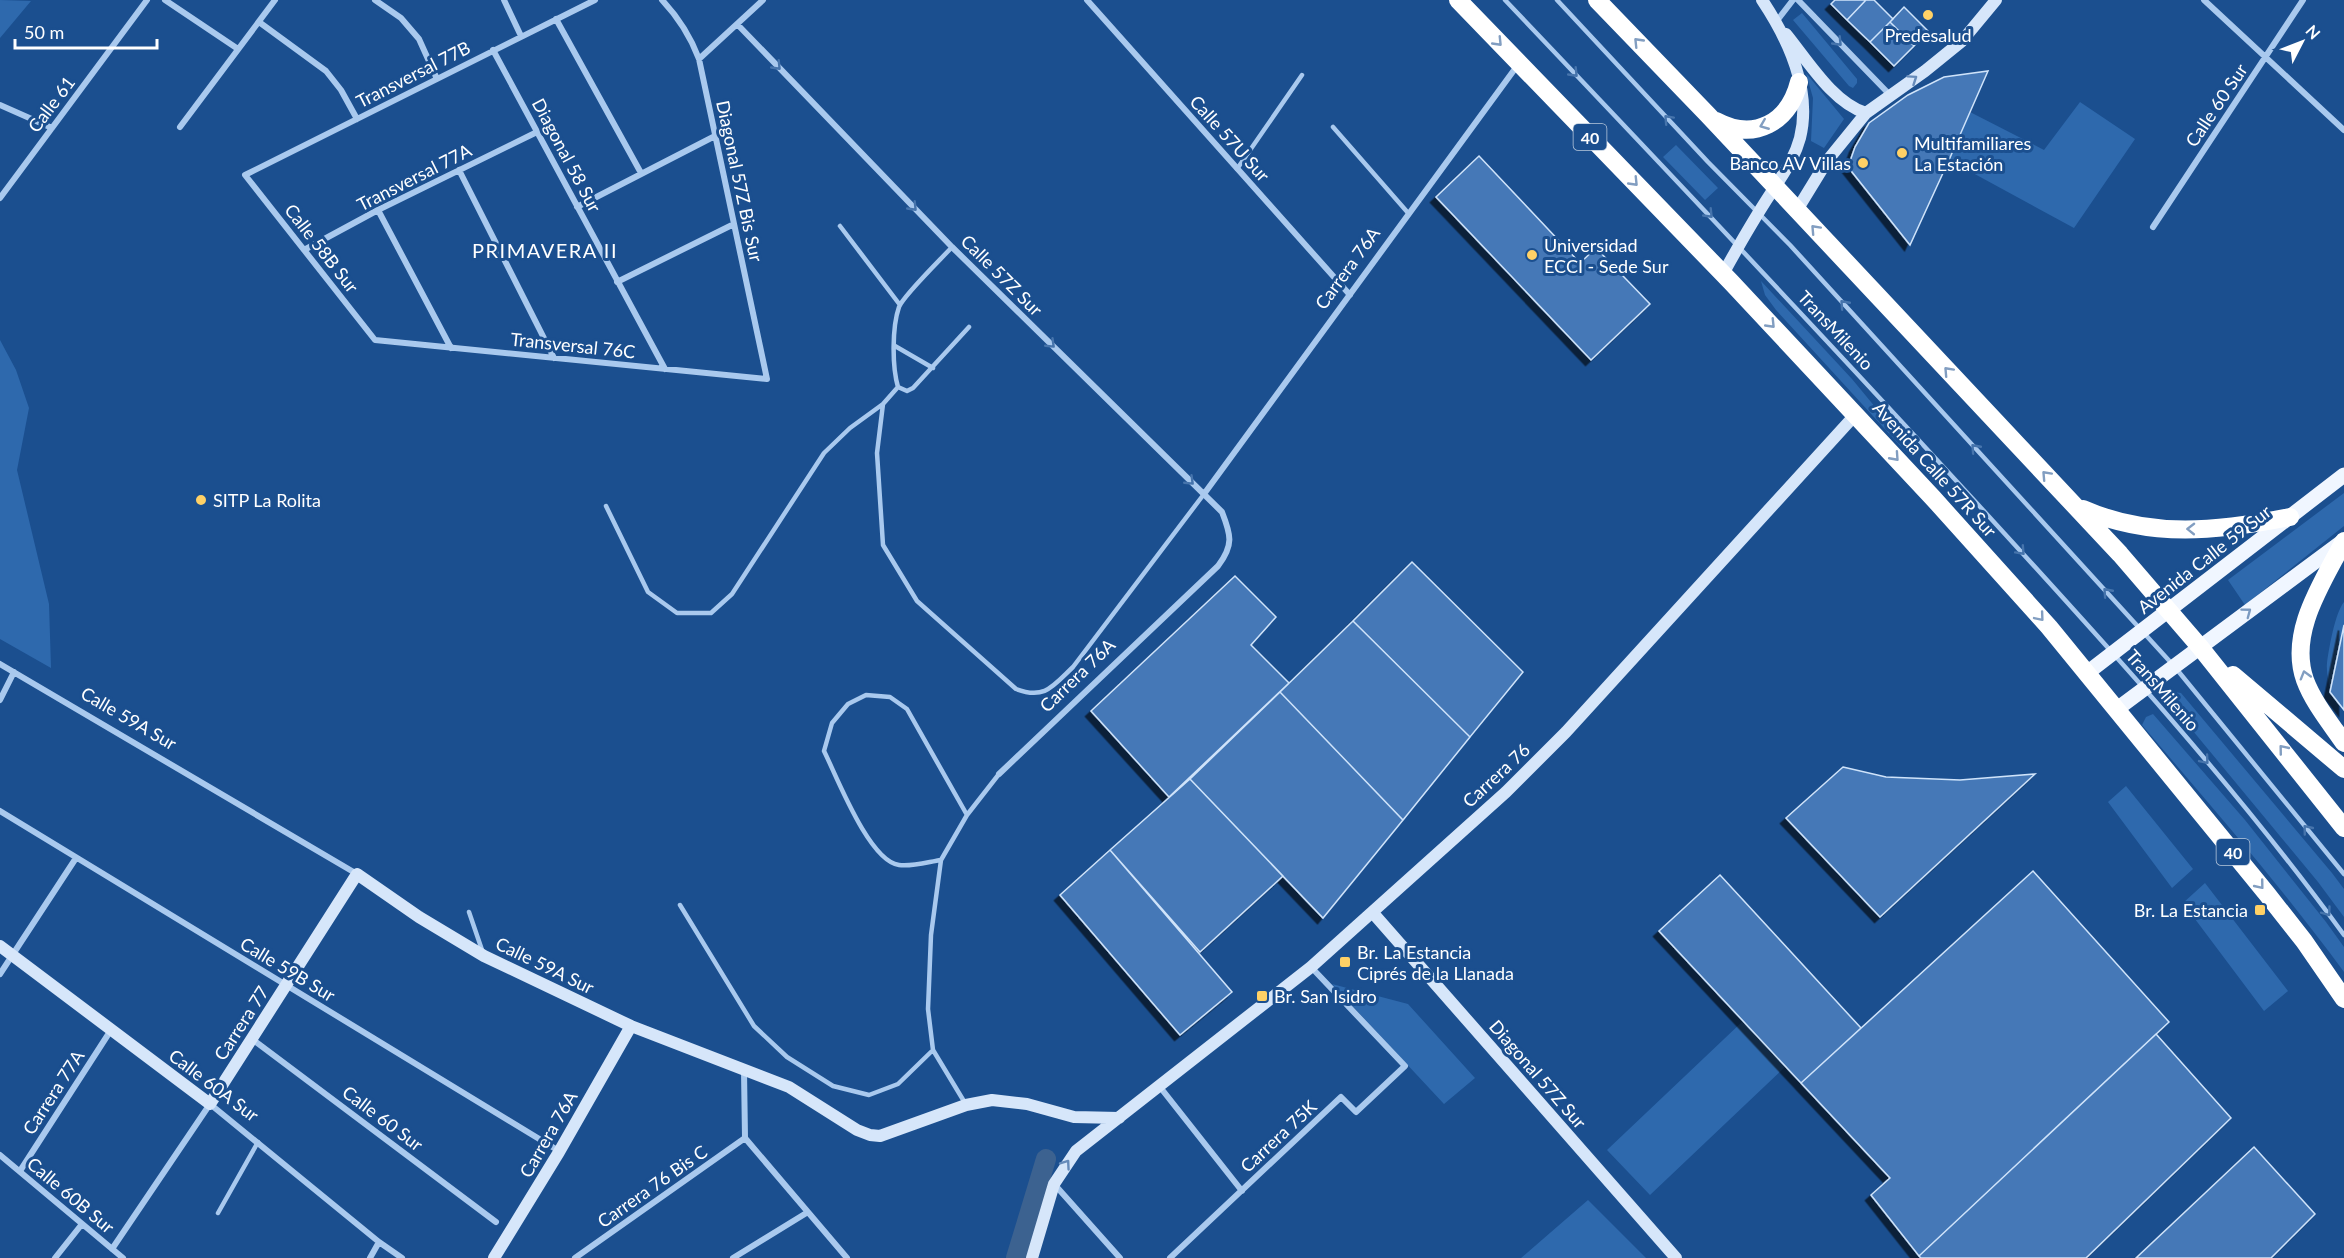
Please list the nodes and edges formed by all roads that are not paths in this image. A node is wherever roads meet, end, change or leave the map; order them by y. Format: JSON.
{"nodes":[{"id":1,"x":147,"y":0,"type":"edge"},
{"id":2,"x":165,"y":0,"type":"edge"},
{"id":3,"x":275,"y":0,"type":"edge"},
{"id":4,"x":375,"y":0,"type":"edge"},
{"id":5,"x":504,"y":0,"type":"edge"},
{"id":6,"x":595,"y":0,"type":"edge"},
{"id":7,"x":662,"y":0,"type":"edge"},
{"id":8,"x":763,"y":0,"type":"edge"},
{"id":9,"x":1087,"y":0,"type":"edge"},
{"id":10,"x":1458,"y":0,"type":"edge"},
{"id":11,"x":1505,"y":0,"type":"edge"},
{"id":12,"x":1557,"y":0,"type":"edge"},
{"id":13,"x":1597,"y":0,"type":"edge"},
{"id":14,"x":1762,"y":0,"type":"edge"},
{"id":15,"x":1793,"y":0,"type":"edge"},
{"id":16,"x":1798,"y":0,"type":"edge"},
{"id":17,"x":1996,"y":0,"type":"edge"},
{"id":18,"x":2204,"y":0,"type":"edge"},
{"id":19,"x":2303,"y":0,"type":"edge"},
{"id":20,"x":556,"y":19,"type":"junction"},
{"id":21,"x":259,"y":22,"type":"junction"},
{"id":22,"x":1776,"y":22,"type":"junction"},
{"id":23,"x":737,"y":24,"type":"junction"},
{"id":24,"x":521,"y":36,"type":"junction"},
{"id":25,"x":238,"y":49,"type":"junction"},
{"id":26,"x":493,"y":50,"type":"junction"},
{"id":27,"x":2265,"y":57,"type":"junction"},
{"id":28,"x":699,"y":59,"type":"junction"},
{"id":29,"x":1519,"y":64,"type":"junction"},
{"id":30,"x":1302,"y":75,"type":"dead end"},
{"id":31,"x":437,"y":79,"type":"junction"},
{"id":32,"x":1799,"y":82,"type":"junction"},
{"id":33,"x":1890,"y":95,"type":"junction"},
{"id":34,"x":0,"y":105,"type":"edge"},
{"id":35,"x":1866,"y":113,"type":"junction"},
{"id":36,"x":1708,"y":115,"type":"junction"},
{"id":37,"x":357,"y":119,"type":"junction"},
{"id":38,"x":180,"y":127,"type":"dead end"},
{"id":39,"x":1333,"y":127,"type":"dead end"},
{"id":40,"x":52,"y":128,"type":"junction"},
{"id":41,"x":2344,"y":130,"type":"edge"},
{"id":42,"x":537,"y":132,"type":"junction"},
{"id":43,"x":716,"y":136,"type":"junction"},
{"id":44,"x":1237,"y":169,"type":"junction"},
{"id":45,"x":459,"y":170,"type":"junction"},
{"id":46,"x":641,"y":173,"type":"junction"},
{"id":47,"x":245,"y":175,"type":"joint"},
{"id":48,"x":1775,"y":186,"type":"junction"},
{"id":49,"x":0,"y":198,"type":"edge"},
{"id":50,"x":577,"y":207,"type":"junction"},
{"id":51,"x":378,"y":210,"type":"junction"},
{"id":52,"x":1797,"y":210,"type":"junction"},
{"id":53,"x":1759,"y":213,"type":"junction"},
{"id":54,"x":1409,"y":214,"type":"junction"},
{"id":55,"x":734,"y":224,"type":"junction"},
{"id":56,"x":840,"y":226,"type":"dead end"},
{"id":57,"x":2153,"y":227,"type":"dead end"},
{"id":58,"x":1739,"y":246,"type":"junction"},
{"id":59,"x":952,"y":247,"type":"junction"},
{"id":60,"x":304,"y":250,"type":"junction"},
{"id":61,"x":1723,"y":274,"type":"junction"},
{"id":62,"x":617,"y":282,"type":"junction"},
{"id":63,"x":1350,"y":295,"type":"junction"},
{"id":64,"x":900,"y":305,"type":"junction"},
{"id":65,"x":969,"y":327,"type":"dead end"},
{"id":66,"x":375,"y":340,"type":"joint"},
{"id":67,"x":895,"y":346,"type":"junction"},
{"id":68,"x":451,"y":348,"type":"junction"},
{"id":69,"x":554,"y":358,"type":"junction"},
{"id":70,"x":933,"y":368,"type":"junction"},
{"id":71,"x":665,"y":369,"type":"junction"},
{"id":72,"x":767,"y":379,"type":"joint"},
{"id":73,"x":898,"y":387,"type":"junction"},
{"id":74,"x":883,"y":404,"type":"junction"},
{"id":75,"x":1856,"y":414,"type":"junction"},
{"id":76,"x":2344,"y":475,"type":"edge"},
{"id":77,"x":1204,"y":494,"type":"junction"},
{"id":78,"x":606,"y":506,"type":"dead end"},
{"id":79,"x":2075,"y":506,"type":"junction"},
{"id":80,"x":2290,"y":517,"type":"junction"},
{"id":81,"x":2344,"y":540,"type":"edge"},
{"id":82,"x":1229,"y":552,"type":"joint"},
{"id":83,"x":2169,"y":610,"type":"junction"},
{"id":84,"x":2142,"y":631,"type":"junction"},
{"id":85,"x":2200,"y":647,"type":"junction"},
{"id":86,"x":2113,"y":653,"type":"junction"},
{"id":87,"x":0,"y":664,"type":"edge"},
{"id":88,"x":2174,"y":666,"type":"junction"},
{"id":89,"x":14,"y":672,"type":"junction"},
{"id":90,"x":2087,"y":673,"type":"junction"},
{"id":91,"x":2145,"y":688,"type":"junction"},
{"id":92,"x":0,"y":700,"type":"edge"},
{"id":93,"x":2117,"y":709,"type":"junction"},
{"id":94,"x":2344,"y":743,"type":"edge"},
{"id":95,"x":2344,"y":769,"type":"edge"},
{"id":96,"x":999,"y":774,"type":"joint"},
{"id":97,"x":0,"y":811,"type":"edge"},
{"id":98,"x":967,"y":814,"type":"junction"},
{"id":99,"x":2344,"y":828,"type":"edge"},
{"id":100,"x":76,"y":858,"type":"junction"},
{"id":101,"x":941,"y":860,"type":"junction"},
{"id":102,"x":357,"y":874,"type":"junction"},
{"id":103,"x":2344,"y":874,"type":"edge"},
{"id":104,"x":680,"y":905,"type":"dead end"},
{"id":105,"x":469,"y":912,"type":"dead end"},
{"id":106,"x":1373,"y":913,"type":"junction"},
{"id":107,"x":2344,"y":935,"type":"edge"},
{"id":108,"x":0,"y":946,"type":"edge"},
{"id":109,"x":12,"y":955,"type":"junction"},
{"id":110,"x":484,"y":956,"type":"junction"},
{"id":111,"x":1311,"y":967,"type":"junction"},
{"id":112,"x":0,"y":974,"type":"edge"},
{"id":113,"x":286,"y":985,"type":"junction"},
{"id":114,"x":2344,"y":999,"type":"edge"},
{"id":115,"x":631,"y":1026,"type":"junction"},
{"id":116,"x":111,"y":1030,"type":"junction"},
{"id":117,"x":252,"y":1039,"type":"junction"},
{"id":118,"x":933,"y":1050,"type":"junction"},
{"id":119,"x":744,"y":1069,"type":"junction"},
{"id":120,"x":1160,"y":1087,"type":"junction"},
{"id":121,"x":210,"y":1104,"type":"junction"},
{"id":122,"x":966,"y":1105,"type":"junction"},
{"id":123,"x":1119,"y":1118,"type":"junction"},
{"id":124,"x":745,"y":1138,"type":"junction"},
{"id":125,"x":258,"y":1142,"type":"junction"},
{"id":126,"x":559,"y":1152,"type":"junction"},
{"id":127,"x":0,"y":1155,"type":"edge"},
{"id":128,"x":20,"y":1171,"type":"junction"},
{"id":129,"x":1054,"y":1184,"type":"junction"},
{"id":130,"x":1242,"y":1191,"type":"junction"},
{"id":131,"x":808,"y":1212,"type":"junction"},
{"id":132,"x":218,"y":1213,"type":"dead end"},
{"id":133,"x":496,"y":1222,"type":"dead end"},
{"id":134,"x":82,"y":1224,"type":"junction"},
{"id":135,"x":379,"y":1242,"type":"junction"},
{"id":136,"x":112,"y":1250,"type":"junction"},
{"id":137,"x":499,"y":1256,"type":"edge"},
{"id":138,"x":55,"y":1258,"type":"edge"},
{"id":139,"x":123,"y":1258,"type":"edge"},
{"id":140,"x":370,"y":1258,"type":"edge"},
{"id":141,"x":402,"y":1258,"type":"edge"},
{"id":142,"x":576,"y":1258,"type":"edge"},
{"id":143,"x":734,"y":1258,"type":"edge"},
{"id":144,"x":847,"y":1258,"type":"edge"},
{"id":145,"x":1032,"y":1258,"type":"edge"},
{"id":146,"x":1120,"y":1258,"type":"edge"},
{"id":147,"x":1170,"y":1258,"type":"edge"},
{"id":148,"x":1676,"y":1258,"type":"edge"}],
"edges":[{"from":1,"to":40,"type":"street","name":"Calle 61"},
{"from":2,"to":25,"type":"street"},
{"from":3,"to":21,"type":"street"},
{"from":4,"to":31,"type":"street"},
{"from":5,"to":24,"type":"street"},
{"from":6,"to":20,"type":"street","name":"Transversal 77B"},
{"from":7,"to":28,"type":"street","name":"Diagonal 57Z Bis Sur"},
{"from":8,"to":23,"type":"street"},
{"from":9,"to":44,"type":"street","name":"Calle 57U Sur"},
{"from":10,"to":29,"type":"highway","name":"Avenida Calle 57R Sur","number":"40","one_way":true},
{"from":11,"to":58,"type":"lane","name":"TransMilenio","one_way":true},
{"from":53,"to":12,"type":"lane","name":"TransMilenio","one_way":true},
{"from":36,"to":13,"type":"highway","one_way":true},
{"from":14,"to":22,"type":"street"},
{"from":15,"to":22,"type":"street"},
{"from":16,"to":33,"type":"street","one_way":true},
{"from":33,"to":17,"type":"street","one_way":true},
{"from":18,"to":27,"type":"street"},
{"from":19,"to":27,"type":"street","name":"Calle 60 Sur"},
{"from":20,"to":24,"type":"street","name":"Transversal 77B"},
{"from":20,"to":46,"type":"street"},
{"from":21,"to":25,"type":"street"},
{"from":21,"to":37,"type":"street"},
{"from":22,"to":32,"type":"street"},
{"from":22,"to":35,"type":"street"},
{"from":23,"to":28,"type":"street"},
{"from":23,"to":59,"type":"street","name":"Calle 57Z Sur","one_way":true},
{"from":24,"to":26,"type":"street","name":"Transversal 77B"},
{"from":25,"to":38,"type":"street"},
{"from":26,"to":31,"type":"street","name":"Transversal 77B"},
{"from":26,"to":42,"type":"street","name":"Diagonal 58 Sur"},
{"from":27,"to":41,"type":"street"},
{"from":27,"to":57,"type":"street","name":"Calle 60 Sur"},
{"from":28,"to":43,"type":"street","name":"Diagonal 57Z Bis Sur"},
{"from":29,"to":54,"type":"street","name":"Carrera 76A"},
{"from":29,"to":61,"type":"highway","name":"Avenida Calle 57R Sur","number":"40","one_way":true},
{"from":30,"to":44,"type":"lane"},
{"from":31,"to":37,"type":"street","name":"Transversal 77B"},
{"from":32,"to":36,"type":"highway","one_way":true},
{"from":32,"to":48,"type":"street"},
{"from":33,"to":35,"type":"street"},
{"from":34,"to":40,"type":"street"},
{"from":35,"to":52,"type":"street"},
{"from":36,"to":48,"type":"highway"},
{"from":37,"to":47,"type":"street","name":"Transversal 77B"},
{"from":39,"to":54,"type":"lane"},
{"from":40,"to":49,"type":"street","name":"Calle 61"},
{"from":42,"to":45,"type":"street","name":"Transversal 77A"},
{"from":42,"to":50,"type":"street","name":"Diagonal 58 Sur"},
{"from":43,"to":46,"type":"street"},
{"from":43,"to":55,"type":"street","name":"Diagonal 57Z Bis Sur"},
{"from":44,"to":63,"type":"street","name":"Calle 57U Sur"},
{"from":45,"to":51,"type":"street","name":"Transversal 77A"},
{"from":45,"to":69,"type":"street"},
{"from":46,"to":50,"type":"street"},
{"from":47,"to":60,"type":"street","name":"Calle 58B Sur"},
{"from":48,"to":52,"type":"highway"},
{"from":48,"to":53,"type":"street"},
{"from":50,"to":62,"type":"street","name":"Diagonal 58 Sur"},
{"from":51,"to":60,"type":"street","name":"Transversal 77A"},
{"from":51,"to":68,"type":"street"},
{"from":79,"to":52,"type":"highway","one_way":true},
{"from":53,"to":58,"type":"street"},
{"from":84,"to":53,"type":"lane","name":"TransMilenio","one_way":true},
{"from":54,"to":63,"type":"street","name":"Carrera 76A"},
{"from":55,"to":62,"type":"street"},
{"from":55,"to":72,"type":"street","name":"Diagonal 57Z Bis Sur"},
{"from":56,"to":64,"type":"lane"},
{"from":58,"to":61,"type":"street"},
{"from":58,"to":86,"type":"lane","name":"TransMilenio","one_way":true},
{"from":59,"to":64,"type":"lane"},
{"from":59,"to":77,"type":"street","name":"Calle 57Z Sur","one_way":true},
{"from":60,"to":66,"type":"street","name":"Calle 58B Sur"},
{"from":61,"to":75,"type":"highway","name":"Avenida Calle 57R Sur","number":"40","one_way":true},
{"from":62,"to":71,"type":"street","name":"Diagonal 58 Sur"},
{"from":63,"to":77,"type":"street","name":"Carrera 76A"},
{"from":64,"to":67,"type":"lane"},
{"from":65,"to":70,"type":"lane"},
{"from":66,"to":68,"type":"street","name":"Transversal 76C"},
{"from":67,"to":70,"type":"lane"},
{"from":67,"to":73,"type":"lane"},
{"from":68,"to":69,"type":"street","name":"Transversal 76C"},
{"from":69,"to":71,"type":"street","name":"Transversal 76C"},
{"from":70,"to":73,"type":"lane"},
{"from":71,"to":72,"type":"street","name":"Transversal 76C"},
{"from":73,"to":74,"type":"lane"},
{"from":74,"to":77,"type":"lane"},
{"from":74,"to":78,"type":"lane"},
{"from":75,"to":90,"type":"highway","name":"Avenida Calle 57R Sur","number":"40","one_way":true},
{"from":75,"to":106,"type":"street","name":"Carrera 76"},
{"from":76,"to":80,"type":"main road","name":"Avenida Calle 59 Sur"},
{"from":77,"to":82,"type":"street","name":"Calle 57Z Sur"},
{"from":80,"to":79,"type":"highway","one_way":true},
{"from":79,"to":83,"type":"highway"},
{"from":80,"to":83,"type":"main road","name":"Avenida Calle 59 Sur"},
{"from":85,"to":81,"type":"main road","one_way":true},
{"from":94,"to":81,"type":"highway","one_way":true},
{"from":82,"to":96,"type":"street","name":"Carrera 76A"},
{"from":83,"to":84,"type":"main road","name":"Avenida Calle 59 Sur"},
{"from":83,"to":85,"type":"highway"},
{"from":84,"to":86,"type":"main road","name":"Avenida Calle 59 Sur"},
{"from":84,"to":88,"type":"lane","name":"TransMilenio"},
{"from":85,"to":88,"type":"main road"},
{"from":85,"to":95,"type":"highway"},
{"from":99,"to":85,"type":"highway","one_way":true},
{"from":86,"to":90,"type":"main road","name":"Avenida Calle 59 Sur"},
{"from":86,"to":91,"type":"lane","name":"TransMilenio"},
{"from":87,"to":89,"type":"street","name":"Calle 59A Sur"},
{"from":88,"to":91,"type":"main road"},
{"from":103,"to":88,"type":"lane","name":"TransMilenio","one_way":true},
{"from":89,"to":92,"type":"street"},
{"from":89,"to":102,"type":"street","name":"Calle 59A Sur"},
{"from":90,"to":93,"type":"highway","name":"Avenida Calle 57R Sur","number":"40"},
{"from":91,"to":93,"type":"main road"},
{"from":91,"to":107,"type":"lane","name":"TransMilenio","one_way":true},
{"from":93,"to":114,"type":"highway","name":"Avenida Calle 57R Sur","number":"40","one_way":true},
{"from":96,"to":98,"type":"lane"},
{"from":97,"to":100,"type":"street","name":"Calle 59B Sur"},
{"from":98,"to":101,"type":"lane"},
{"from":98,"to":101,"type":"lane"},
{"from":100,"to":109,"type":"street"},
{"from":100,"to":113,"type":"street","name":"Calle 59B Sur"},
{"from":101,"to":118,"type":"lane"},
{"from":102,"to":110,"type":"street","name":"Calle 59A Sur"},
{"from":102,"to":113,"type":"street","name":"Carrera 77"},
{"from":104,"to":118,"type":"lane"},
{"from":105,"to":110,"type":"lane"},
{"from":106,"to":111,"type":"street","name":"Carrera 76"},
{"from":106,"to":148,"type":"street","name":"Diagonal 57Z Sur"},
{"from":108,"to":109,"type":"street","name":"Calle 60A Sur"},
{"from":109,"to":112,"type":"street"},
{"from":109,"to":116,"type":"street","name":"Calle 60A Sur"},
{"from":110,"to":115,"type":"street","name":"Calle 59A Sur"},
{"from":111,"to":120,"type":"street","name":"Carrera 76"},
{"from":111,"to":130,"type":"street","name":"Carrera 75K"},
{"from":113,"to":117,"type":"street","name":"Carrera 77"},
{"from":113,"to":126,"type":"street","name":"Calle 59B Sur"},
{"from":115,"to":119,"type":"street","name":"Calle 59A Sur"},
{"from":115,"to":126,"type":"street","name":"Carrera 76A"},
{"from":116,"to":121,"type":"street","name":"Calle 60A Sur"},
{"from":116,"to":128,"type":"street","name":"Carrera 77A"},
{"from":117,"to":121,"type":"street","name":"Carrera 77"},
{"from":117,"to":133,"type":"street","name":"Calle 60 Sur"},
{"from":118,"to":122,"type":"lane"},
{"from":119,"to":122,"type":"street","name":"Calle 59A Sur"},
{"from":119,"to":124,"type":"street"},
{"from":120,"to":123,"type":"street","name":"Carrera 76"},
{"from":120,"to":130,"type":"street"},
{"from":121,"to":125,"type":"street","name":"Calle 60A Sur"},
{"from":121,"to":136,"type":"street","name":"Carrera 77"},
{"from":122,"to":123,"type":"street","name":"Calle 59A Sur"},
{"from":129,"to":123,"type":"street","name":"Carrera 76","one_way":true},
{"from":124,"to":131,"type":"street"},
{"from":124,"to":142,"type":"street","name":"Carrera 76 Bis C"},
{"from":125,"to":132,"type":"lane"},
{"from":125,"to":135,"type":"street","name":"Calle 60A Sur"},
{"from":126,"to":137,"type":"street","name":"Carrera 76A"},
{"from":127,"to":128,"type":"street","name":"Calle 60B Sur"},
{"from":128,"to":134,"type":"street","name":"Calle 60B Sur"},
{"from":129,"to":145,"type":"street","name":"Carrera 76"},
{"from":129,"to":146,"type":"street"},
{"from":130,"to":147,"type":"street","name":"Carrera 75K"},
{"from":131,"to":143,"type":"street"},
{"from":131,"to":144,"type":"street"},
{"from":134,"to":136,"type":"street","name":"Calle 60B Sur"},
{"from":134,"to":138,"type":"street"},
{"from":135,"to":140,"type":"street"},
{"from":135,"to":141,"type":"street","name":"Calle 60A Sur"},
{"from":136,"to":139,"type":"street","name":"Calle 60B Sur"}]}
